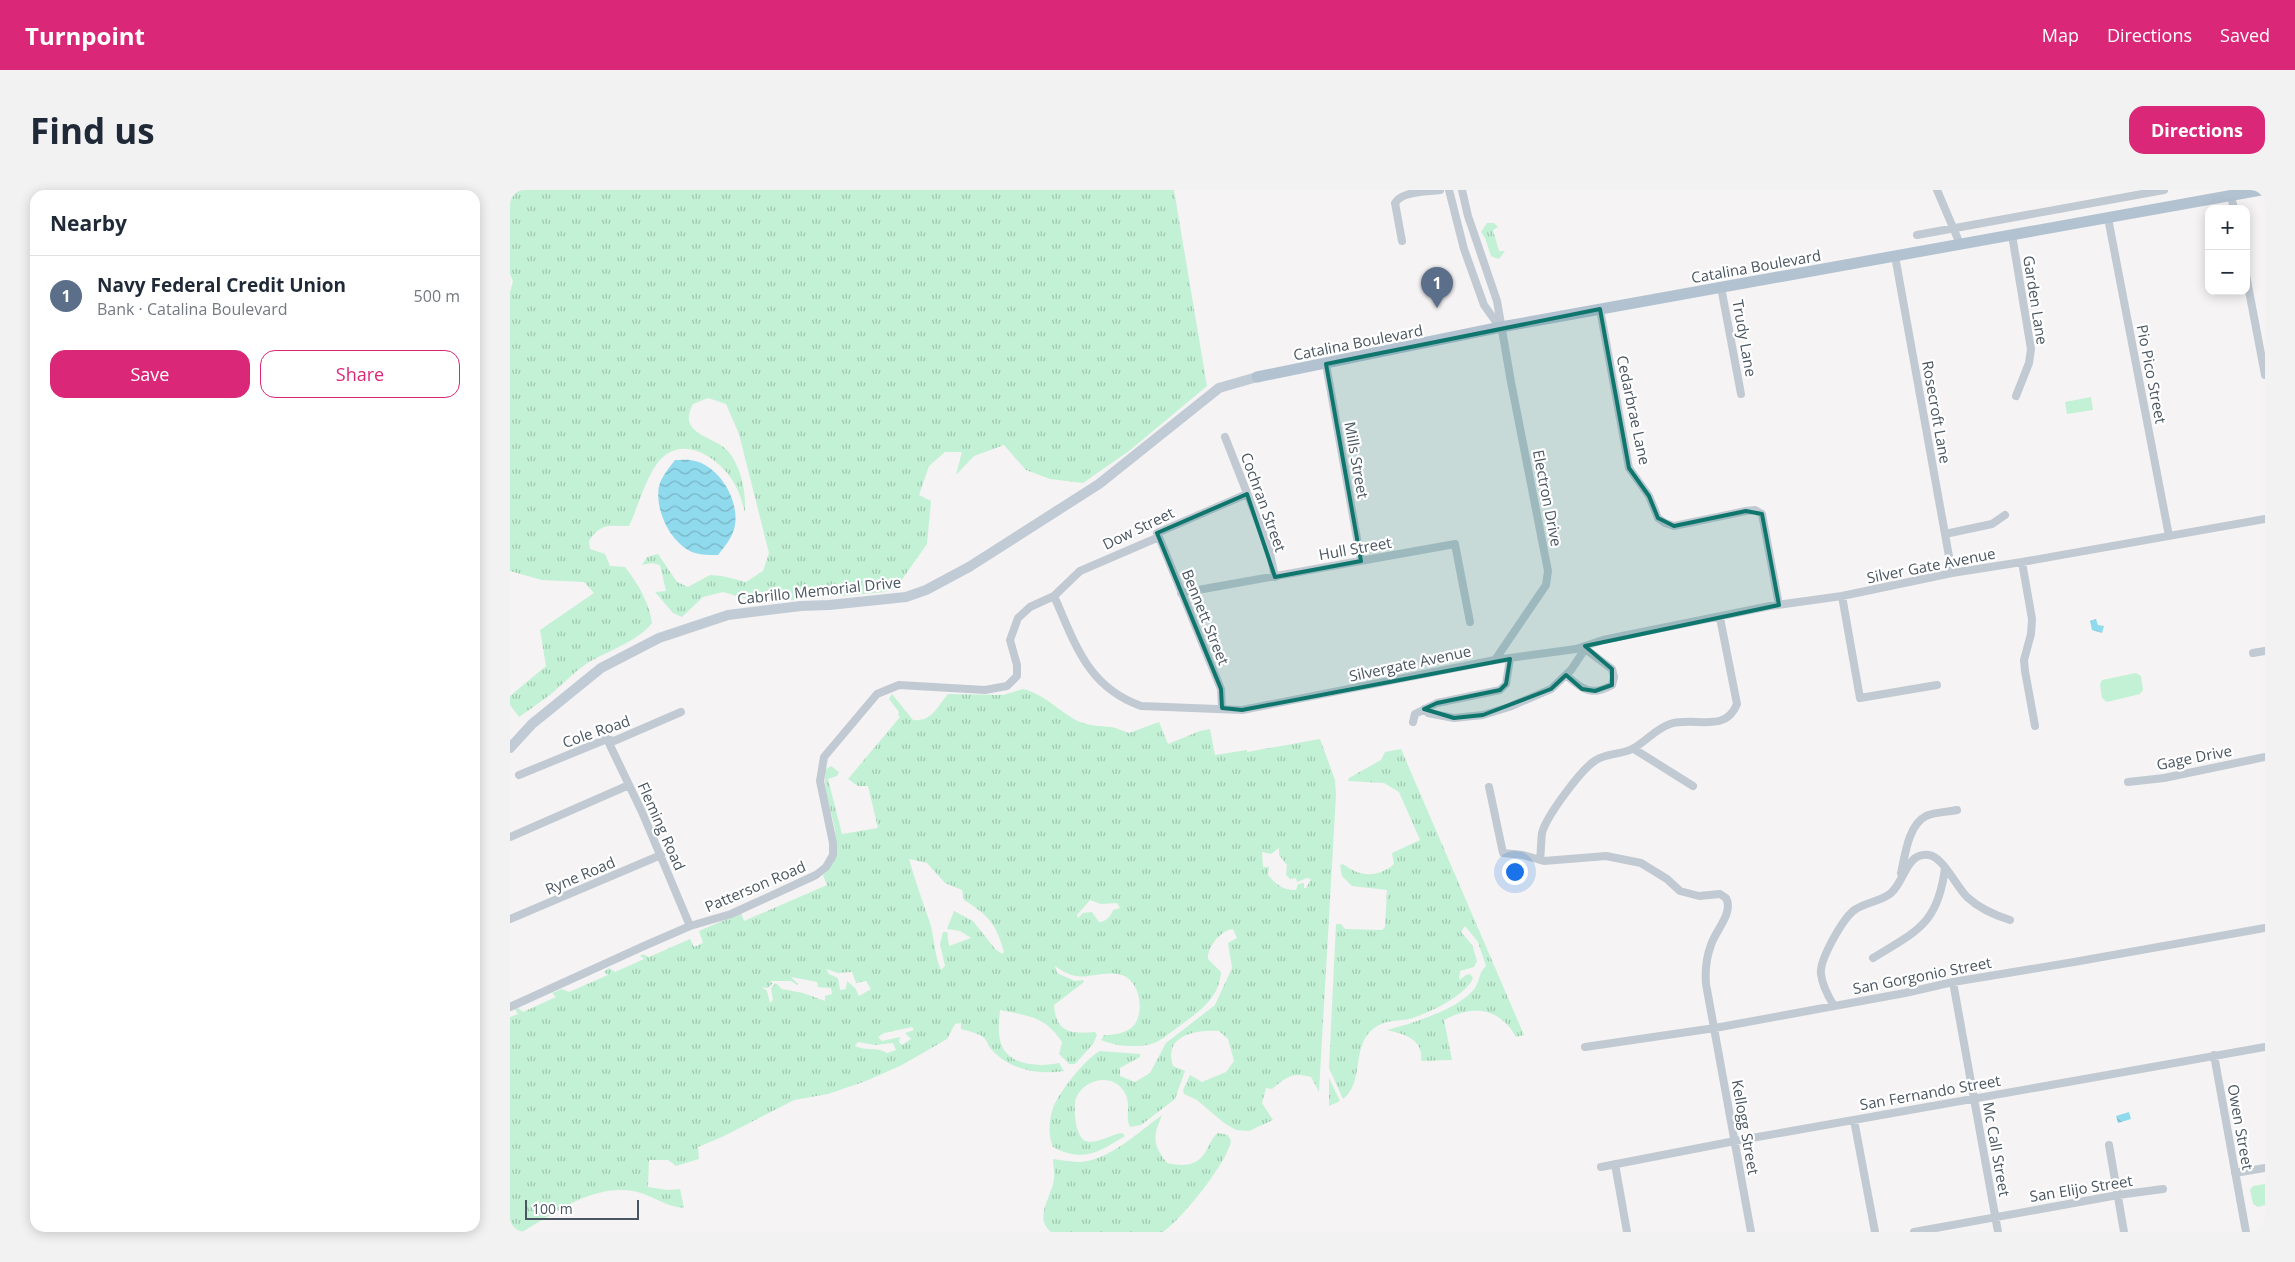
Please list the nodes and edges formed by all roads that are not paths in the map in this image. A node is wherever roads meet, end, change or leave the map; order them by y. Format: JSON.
{"nodes":[{"id":1,"x":1440,"y":190,"type":"edge"},
{"id":2,"x":1449,"y":190,"type":"edge"},
{"id":3,"x":1462,"y":190,"type":"edge"},
{"id":4,"x":1937,"y":190,"type":"edge"},
{"id":5,"x":2164,"y":190,"type":"edge"},
{"id":6,"x":2254,"y":191,"type":"edge"},
{"id":7,"x":2231,"y":196,"type":"junction"},
{"id":8,"x":2233,"y":205,"type":"edge"},
{"id":9,"x":2108,"y":218,"type":"junction"},
{"id":10,"x":1953,"y":228,"type":"junction"},
{"id":11,"x":1917,"y":235,"type":"dead end"},
{"id":12,"x":2012,"y":235,"type":"junction"},
{"id":13,"x":1402,"y":241,"type":"dead end"},
{"id":14,"x":1960,"y":244,"type":"junction"},
{"id":15,"x":1895,"y":256,"type":"junction"},
{"id":16,"x":1721,"y":288,"type":"junction"},
{"id":17,"x":2250,"y":295,"type":"edge"},
{"id":18,"x":1600,"y":309,"type":"junction"},
{"id":19,"x":1501,"y":327,"type":"junction"},
{"id":20,"x":1326,"y":364,"type":"junction"},
{"id":21,"x":2265,"y":375,"type":"edge"},
{"id":22,"x":1257,"y":376,"type":"joint"},
{"id":23,"x":1741,"y":394,"type":"dead end"},
{"id":24,"x":2016,"y":396,"type":"dead end"},
{"id":25,"x":1225,"y":437,"type":"dead end"},
{"id":26,"x":1247,"y":494,"type":"junction"},
{"id":27,"x":2005,"y":515,"type":"dead end"},
{"id":28,"x":2265,"y":519,"type":"edge"},
{"id":29,"x":1945,"y":534,"type":"junction"},
{"id":30,"x":2169,"y":536,"type":"junction"},
{"id":31,"x":1158,"y":537,"type":"junction"},
{"id":32,"x":1361,"y":561,"type":"junction"},
{"id":33,"x":2022,"y":562,"type":"junction"},
{"id":34,"x":1952,"y":572,"type":"junction"},
{"id":35,"x":1275,"y":577,"type":"junction"},
{"id":36,"x":1181,"y":593,"type":"junction"},
{"id":37,"x":1054,"y":596,"type":"junction"},
{"id":38,"x":1842,"y":596,"type":"junction"},
{"id":39,"x":1780,"y":605,"type":"junction"},
{"id":40,"x":1720,"y":618,"type":"junction"},
{"id":41,"x":1470,"y":622,"type":"dead end"},
{"id":42,"x":1010,"y":640,"type":"joint"},
{"id":43,"x":1604,"y":640,"type":"joint"},
{"id":44,"x":1585,"y":647,"type":"junction"},
{"id":45,"x":2265,"y":651,"type":"edge"},
{"id":46,"x":2253,"y":653,"type":"dead end"},
{"id":47,"x":1510,"y":659,"type":"junction"},
{"id":48,"x":1495,"y":660,"type":"junction"},
{"id":49,"x":1566,"y":675,"type":"junction"},
{"id":50,"x":1937,"y":685,"type":"dead end"},
{"id":51,"x":1222,"y":708,"type":"junction"},
{"id":52,"x":1424,"y":709,"type":"junction"},
{"id":53,"x":681,"y":712,"type":"dead end"},
{"id":54,"x":1413,"y":722,"type":"dead end"},
{"id":55,"x":2035,"y":726,"type":"dead end"},
{"id":56,"x":607,"y":738,"type":"junction"},
{"id":57,"x":510,"y":748,"type":"edge"},
{"id":58,"x":1634,"y":748,"type":"junction"},
{"id":59,"x":2265,"y":757,"type":"edge"},
{"id":60,"x":519,"y":775,"type":"dead end"},
{"id":61,"x":2128,"y":782,"type":"dead end"},
{"id":62,"x":629,"y":785,"type":"junction"},
{"id":63,"x":1693,"y":786,"type":"dead end"},
{"id":64,"x":1489,"y":787,"type":"dead end"},
{"id":65,"x":1957,"y":810,"type":"dead end"},
{"id":66,"x":510,"y":837,"type":"edge"},
{"id":67,"x":661,"y":855,"type":"junction"},
{"id":68,"x":1540,"y":860,"type":"junction"},
{"id":69,"x":1945,"y":868,"type":"junction"},
{"id":70,"x":1898,"y":882,"type":"junction"},
{"id":71,"x":510,"y":919,"type":"edge"},
{"id":72,"x":2010,"y":920,"type":"dead end"},
{"id":73,"x":690,"y":926,"type":"junction"},
{"id":74,"x":2265,"y":928,"type":"edge"},
{"id":75,"x":1873,"y":958,"type":"dead end"},
{"id":76,"x":1953,"y":982,"type":"junction"},
{"id":77,"x":510,"y":1006,"type":"edge"},
{"id":78,"x":1834,"y":1006,"type":"junction"},
{"id":79,"x":1715,"y":1028,"type":"junction"},
{"id":80,"x":2265,"y":1046,"type":"edge"},
{"id":81,"x":1585,"y":1047,"type":"dead end"},
{"id":82,"x":2214,"y":1055,"type":"junction"},
{"id":83,"x":1975,"y":1098,"type":"junction"},
{"id":84,"x":1854,"y":1120,"type":"junction"},
{"id":85,"x":1735,"y":1141,"type":"junction"},
{"id":86,"x":2109,"y":1145,"type":"dead end"},
{"id":87,"x":1615,"y":1164,"type":"junction"},
{"id":88,"x":1601,"y":1168,"type":"dead end"},
{"id":89,"x":2265,"y":1168,"type":"edge"},
{"id":90,"x":2235,"y":1173,"type":"junction"},
{"id":91,"x":2163,"y":1189,"type":"dead end"},
{"id":92,"x":2118,"y":1195,"type":"junction"},
{"id":93,"x":1995,"y":1217,"type":"junction"},
{"id":94,"x":1627,"y":1232,"type":"edge"},
{"id":95,"x":1751,"y":1232,"type":"edge"},
{"id":96,"x":1875,"y":1232,"type":"edge"},
{"id":97,"x":1914,"y":1232,"type":"edge"},
{"id":98,"x":1998,"y":1232,"type":"edge"},
{"id":99,"x":2124,"y":1232,"type":"edge"},
{"id":100,"x":2246,"y":1232,"type":"edge"}],
"edges":[{"from":1,"to":13,"type":"street"},
{"from":2,"to":19,"type":"street","name":"Electron Drive"},
{"from":3,"to":19,"type":"street","name":"Electron Drive"},
{"from":4,"to":10,"type":"street"},
{"from":5,"to":10,"type":"street"},
{"from":6,"to":7,"type":"main road","name":"Catalina Boulevard"},
{"from":7,"to":8,"type":"street"},
{"from":7,"to":9,"type":"main road","name":"Catalina Boulevard"},
{"from":9,"to":12,"type":"main road","name":"Catalina Boulevard"},
{"from":9,"to":30,"type":"street","name":"Pio Pico Street"},
{"from":10,"to":11,"type":"street"},
{"from":10,"to":14,"type":"street"},
{"from":12,"to":14,"type":"main road","name":"Catalina Boulevard"},
{"from":12,"to":24,"type":"street","name":"Garden Lane"},
{"from":14,"to":15,"type":"main road","name":"Catalina Boulevard"},
{"from":15,"to":16,"type":"main road","name":"Catalina Boulevard"},
{"from":15,"to":29,"type":"street","name":"Rosecroft Lane"},
{"from":16,"to":18,"type":"main road","name":"Catalina Boulevard"},
{"from":16,"to":23,"type":"street","name":"Trudy Lane"},
{"from":17,"to":21,"type":"street"},
{"from":18,"to":19,"type":"main road","name":"Catalina Boulevard"},
{"from":18,"to":39,"type":"street","name":"Cedarbrae Lane"},
{"from":19,"to":20,"type":"main road","name":"Catalina Boulevard"},
{"from":19,"to":48,"type":"street","name":"Electron Drive"},
{"from":20,"to":22,"type":"main road","name":"Catalina Boulevard"},
{"from":20,"to":32,"type":"street","name":"Mills Street"},
{"from":22,"to":57,"type":"main road","name":"Cabrillo Memorial Drive"},
{"from":25,"to":26,"type":"street","name":"Cochran Street"},
{"from":26,"to":31,"type":"street","name":"Dow Street"},
{"from":26,"to":35,"type":"street","name":"Cochran Street"},
{"from":27,"to":29,"type":"street"},
{"from":28,"to":30,"type":"street","name":"Silver Gate Avenue"},
{"from":29,"to":34,"type":"street","name":"Rosecroft Lane"},
{"from":30,"to":33,"type":"street","name":"Silver Gate Avenue"},
{"from":31,"to":36,"type":"street","name":"Bennett Street"},
{"from":31,"to":37,"type":"street","name":"Dow Street"},
{"from":32,"to":35,"type":"street","name":"Hull Street"},
{"from":32,"to":41,"type":"street","name":"Hull Street"},
{"from":33,"to":34,"type":"street","name":"Silver Gate Avenue"},
{"from":33,"to":55,"type":"street"},
{"from":34,"to":38,"type":"street","name":"Silver Gate Avenue"},
{"from":35,"to":36,"type":"street","name":"Hull Street"},
{"from":36,"to":51,"type":"street","name":"Bennett Street"},
{"from":37,"to":42,"type":"street","name":"Dow Street"},
{"from":37,"to":51,"type":"street"},
{"from":38,"to":39,"type":"street","name":"Silver Gate Avenue"},
{"from":38,"to":50,"type":"street"},
{"from":39,"to":40,"type":"street","name":"Silver Gate Avenue"},
{"from":40,"to":43,"type":"street","name":"Silver Gate Avenue"},
{"from":40,"to":58,"type":"street"},
{"from":42,"to":73,"type":"street","name":"Patterson Road"},
{"from":43,"to":44,"type":"street","name":"Silvergate Avenue"},
{"from":44,"to":47,"type":"street","name":"Silvergate Avenue"},
{"from":44,"to":49,"type":"street"},
{"from":44,"to":49,"type":"street"},
{"from":45,"to":46,"type":"street"},
{"from":47,"to":48,"type":"street","name":"Silvergate Avenue"},
{"from":47,"to":52,"type":"street"},
{"from":48,"to":51,"type":"street","name":"Silvergate Avenue"},
{"from":49,"to":52,"type":"street"},
{"from":52,"to":54,"type":"street"},
{"from":53,"to":56,"type":"street","name":"Cole Road"},
{"from":56,"to":60,"type":"street","name":"Cole Road"},
{"from":56,"to":62,"type":"street","name":"Fleming Road"},
{"from":58,"to":63,"type":"street"},
{"from":58,"to":68,"type":"street"},
{"from":59,"to":61,"type":"street","name":"Gage Drive"},
{"from":62,"to":66,"type":"street"},
{"from":62,"to":67,"type":"street","name":"Fleming Road"},
{"from":64,"to":68,"type":"street"},
{"from":65,"to":70,"type":"street"},
{"from":67,"to":71,"type":"street","name":"Ryne Road"},
{"from":67,"to":73,"type":"street","name":"Fleming Road"},
{"from":68,"to":79,"type":"street","name":"Kellogg Street"},
{"from":69,"to":70,"type":"street"},
{"from":69,"to":72,"type":"street"},
{"from":69,"to":75,"type":"street"},
{"from":70,"to":78,"type":"street"},
{"from":73,"to":77,"type":"street","name":"Patterson Road"},
{"from":74,"to":76,"type":"street","name":"San Gorgonio Street"},
{"from":76,"to":78,"type":"street","name":"San Gorgonio Street"},
{"from":76,"to":83,"type":"street","name":"Mc Call Street"},
{"from":78,"to":79,"type":"street","name":"San Gorgonio Street"},
{"from":79,"to":81,"type":"street","name":"San Gorgonio Street"},
{"from":79,"to":85,"type":"street","name":"Kellogg Street"},
{"from":80,"to":82,"type":"street","name":"San Fernando Street"},
{"from":82,"to":83,"type":"street","name":"San Fernando Street"},
{"from":82,"to":90,"type":"street","name":"Owen Street"},
{"from":83,"to":84,"type":"street","name":"San Fernando Street"},
{"from":83,"to":93,"type":"street","name":"Mc Call Street"},
{"from":84,"to":85,"type":"street","name":"San Fernando Street"},
{"from":84,"to":96,"type":"street"},
{"from":85,"to":87,"type":"street","name":"San Fernando Street"},
{"from":85,"to":95,"type":"street","name":"Kellogg Street"},
{"from":86,"to":92,"type":"street"},
{"from":87,"to":88,"type":"street","name":"San Fernando Street"},
{"from":87,"to":94,"type":"street"},
{"from":89,"to":90,"type":"street"},
{"from":90,"to":100,"type":"street","name":"Owen Street"},
{"from":91,"to":92,"type":"street","name":"San Elijo Street"},
{"from":92,"to":93,"type":"street","name":"San Elijo Street"},
{"from":92,"to":99,"type":"street"},
{"from":93,"to":97,"type":"street","name":"San Elijo Street"},
{"from":93,"to":98,"type":"street","name":"Mc Call Street"}]}
